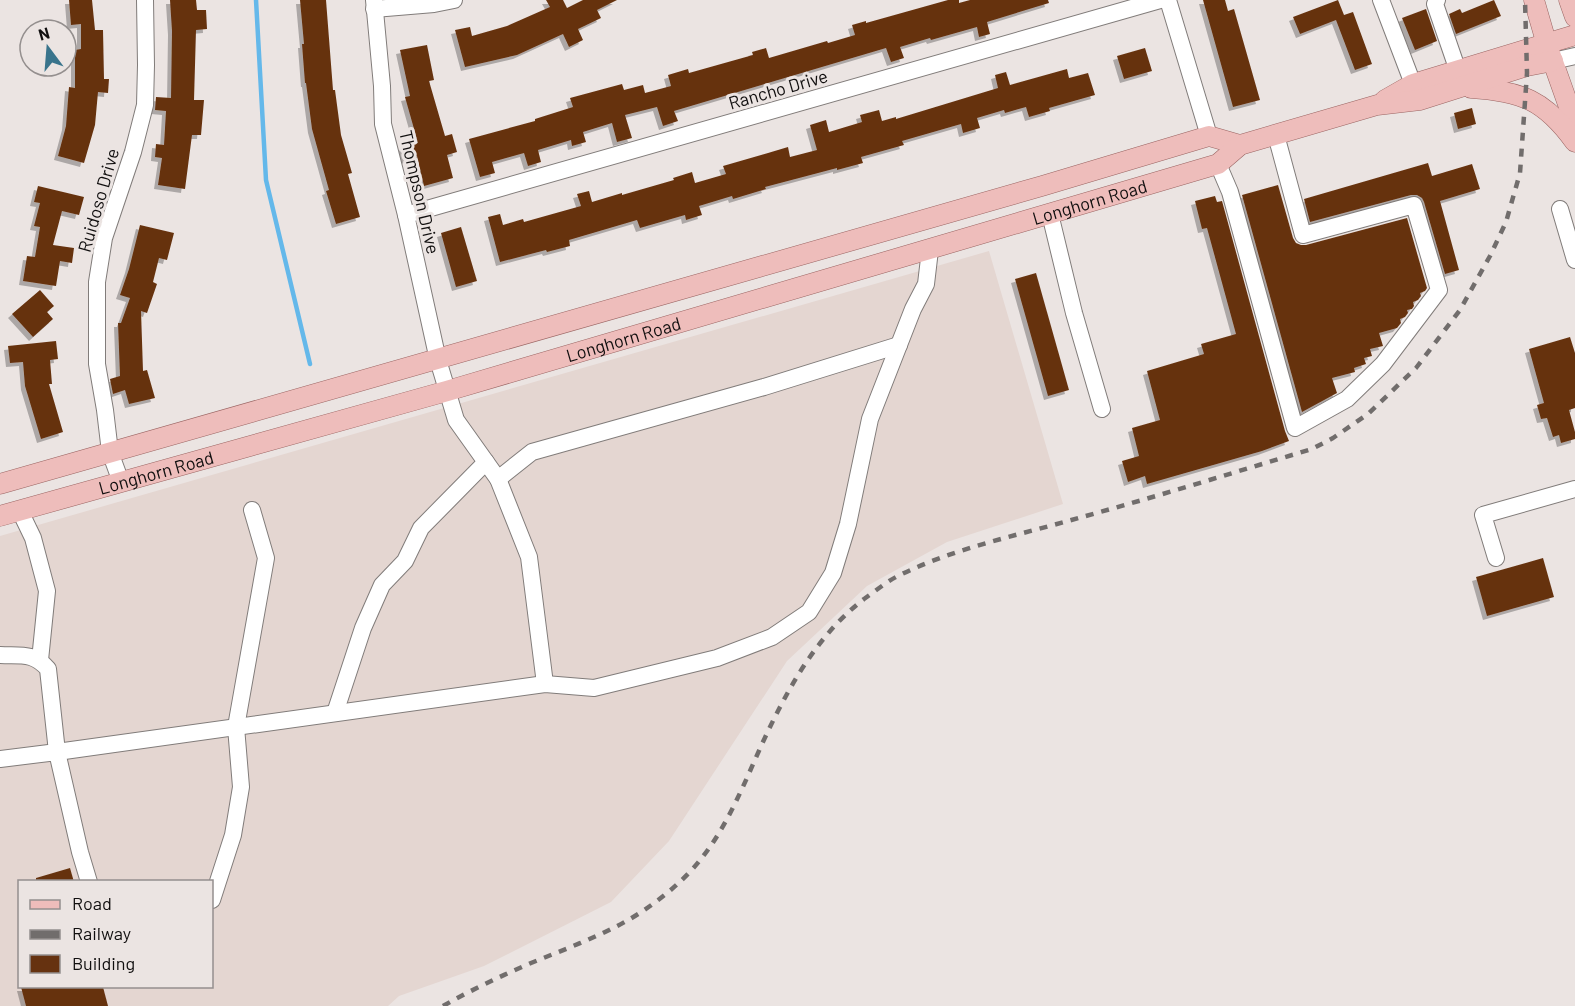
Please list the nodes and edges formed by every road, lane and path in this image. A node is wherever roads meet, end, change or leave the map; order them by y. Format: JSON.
{"nodes":[{"id":1,"x":145,"y":0,"type":"edge"},
{"id":2,"x":454,"y":0,"type":"edge"},
{"id":3,"x":1160,"y":0,"type":"edge"},
{"id":4,"x":1168,"y":0,"type":"edge"},
{"id":5,"x":1381,"y":0,"type":"edge"},
{"id":6,"x":1437,"y":0,"type":"edge"},
{"id":7,"x":1534,"y":0,"type":"edge"},
{"id":8,"x":1569,"y":0,"type":"edge"},
{"id":9,"x":374,"y":4,"type":"edge"},
{"id":10,"x":1575,"y":17,"type":"edge"},
{"id":11,"x":1575,"y":35,"type":"edge"},
{"id":12,"x":1550,"y":53,"type":"junction"},
{"id":13,"x":1575,"y":56,"type":"edge"},
{"id":14,"x":1459,"y":79,"type":"junction"},
{"id":15,"x":1413,"y":84,"type":"junction"},
{"id":16,"x":1377,"y":105,"type":"junction"},
{"id":17,"x":1575,"y":124,"type":"edge"},
{"id":18,"x":1276,"y":135,"type":"junction"},
{"id":19,"x":1209,"y":136,"type":"junction"},
{"id":20,"x":1575,"y":141,"type":"edge"},
{"id":21,"x":1240,"y":145,"type":"junction"},
{"id":22,"x":1218,"y":164,"type":"junction"},
{"id":23,"x":1042,"y":186,"type":"junction"},
{"id":24,"x":1560,"y":208,"type":"dead end"},
{"id":25,"x":1050,"y":214,"type":"junction"},
{"id":26,"x":406,"y":215,"type":"junction"},
{"id":27,"x":930,"y":249,"type":"junction"},
{"id":28,"x":1574,"y":252,"type":"edge"},
{"id":29,"x":899,"y":345,"type":"junction"},
{"id":30,"x":438,"y":360,"type":"junction"},
{"id":31,"x":447,"y":391,"type":"junction"},
{"id":32,"x":1102,"y":410,"type":"dead end"},
{"id":33,"x":110,"y":452,"type":"junction"},
{"id":34,"x":486,"y":462,"type":"junction"},
{"id":35,"x":498,"y":479,"type":"junction"},
{"id":36,"x":121,"y":482,"type":"junction"},
{"id":37,"x":0,"y":484,"type":"edge"},
{"id":38,"x":1575,"y":489,"type":"edge"},
{"id":39,"x":20,"y":510,"type":"junction"},
{"id":40,"x":252,"y":510,"type":"dead end"},
{"id":41,"x":0,"y":516,"type":"edge"},
{"id":42,"x":1496,"y":558,"type":"dead end"},
{"id":43,"x":0,"y":656,"type":"edge"},
{"id":44,"x":40,"y":660,"type":"junction"},
{"id":45,"x":546,"y":684,"type":"junction"},
{"id":46,"x":335,"y":713,"type":"junction"},
{"id":47,"x":237,"y":727,"type":"junction"},
{"id":48,"x":57,"y":752,"type":"junction"},
{"id":49,"x":0,"y":759,"type":"edge"},
{"id":50,"x":88,"y":880,"type":"edge"},
{"id":51,"x":213,"y":897,"type":"edge"}],
"edges":[{"from":1,"to":33,"type":"street","name":"Ruidoso Drive"},
{"from":2,"to":9,"type":"street"},
{"from":3,"to":26,"type":"street","name":"Rancho Drive"},
{"from":4,"to":19,"type":"street"},
{"from":5,"to":15,"type":"street"},
{"from":6,"to":14,"type":"street"},
{"from":7,"to":12,"type":"main road"},
{"from":8,"to":10,"type":"main road"},
{"from":9,"to":26,"type":"street","name":"Thompson Drive"},
{"from":11,"to":12,"type":"main road","name":"Longhorn Road"},
{"from":12,"to":13,"type":"street"},
{"from":12,"to":14,"type":"main road","name":"Longhorn Road"},
{"from":12,"to":17,"type":"main road"},
{"from":14,"to":15,"type":"main road","name":"Longhorn Road"},
{"from":14,"to":16,"type":"main road","name":"Longhorn Road"},
{"from":14,"to":20,"type":"main road"},
{"from":15,"to":16,"type":"main road","name":"Longhorn Road"},
{"from":16,"to":18,"type":"main road","name":"Longhorn Road"},
{"from":18,"to":21,"type":"main road","name":"Longhorn Road"},
{"from":18,"to":22,"type":"street"},
{"from":19,"to":21,"type":"main road"},
{"from":19,"to":23,"type":"main road","name":"Longhorn Road"},
{"from":21,"to":22,"type":"main road","name":"Longhorn Road"},
{"from":22,"to":25,"type":"main road","name":"Longhorn Road"},
{"from":23,"to":25,"type":"main road"},
{"from":23,"to":30,"type":"main road","name":"Longhorn Road"},
{"from":24,"to":28,"type":"street"},
{"from":25,"to":27,"type":"main road","name":"Longhorn Road"},
{"from":25,"to":32,"type":"street"},
{"from":26,"to":30,"type":"street","name":"Thompson Drive"},
{"from":27,"to":29,"type":"street"},
{"from":27,"to":31,"type":"main road","name":"Longhorn Road"},
{"from":29,"to":35,"type":"street"},
{"from":29,"to":45,"type":"street"},
{"from":30,"to":31,"type":"street","name":"Thompson Drive"},
{"from":30,"to":33,"type":"main road","name":"Longhorn Road"},
{"from":31,"to":34,"type":"street","name":"Thompson Drive"},
{"from":31,"to":36,"type":"main road","name":"Longhorn Road"},
{"from":33,"to":36,"type":"street","name":"Ruidoso Drive"},
{"from":33,"to":37,"type":"main road","name":"Longhorn Road"},
{"from":34,"to":35,"type":"street","name":"Thompson Drive"},
{"from":34,"to":46,"type":"street"},
{"from":35,"to":45,"type":"street","name":"Thompson Drive"},
{"from":36,"to":39,"type":"main road","name":"Longhorn Road"},
{"from":38,"to":42,"type":"street"},
{"from":39,"to":41,"type":"main road","name":"Longhorn Road"},
{"from":39,"to":44,"type":"street"},
{"from":40,"to":47,"type":"street"},
{"from":43,"to":44,"type":"street"},
{"from":44,"to":48,"type":"street"},
{"from":45,"to":46,"type":"street"},
{"from":46,"to":47,"type":"street"},
{"from":47,"to":48,"type":"street"},
{"from":47,"to":51,"type":"street"},
{"from":48,"to":49,"type":"street"},
{"from":48,"to":50,"type":"street"}]}
